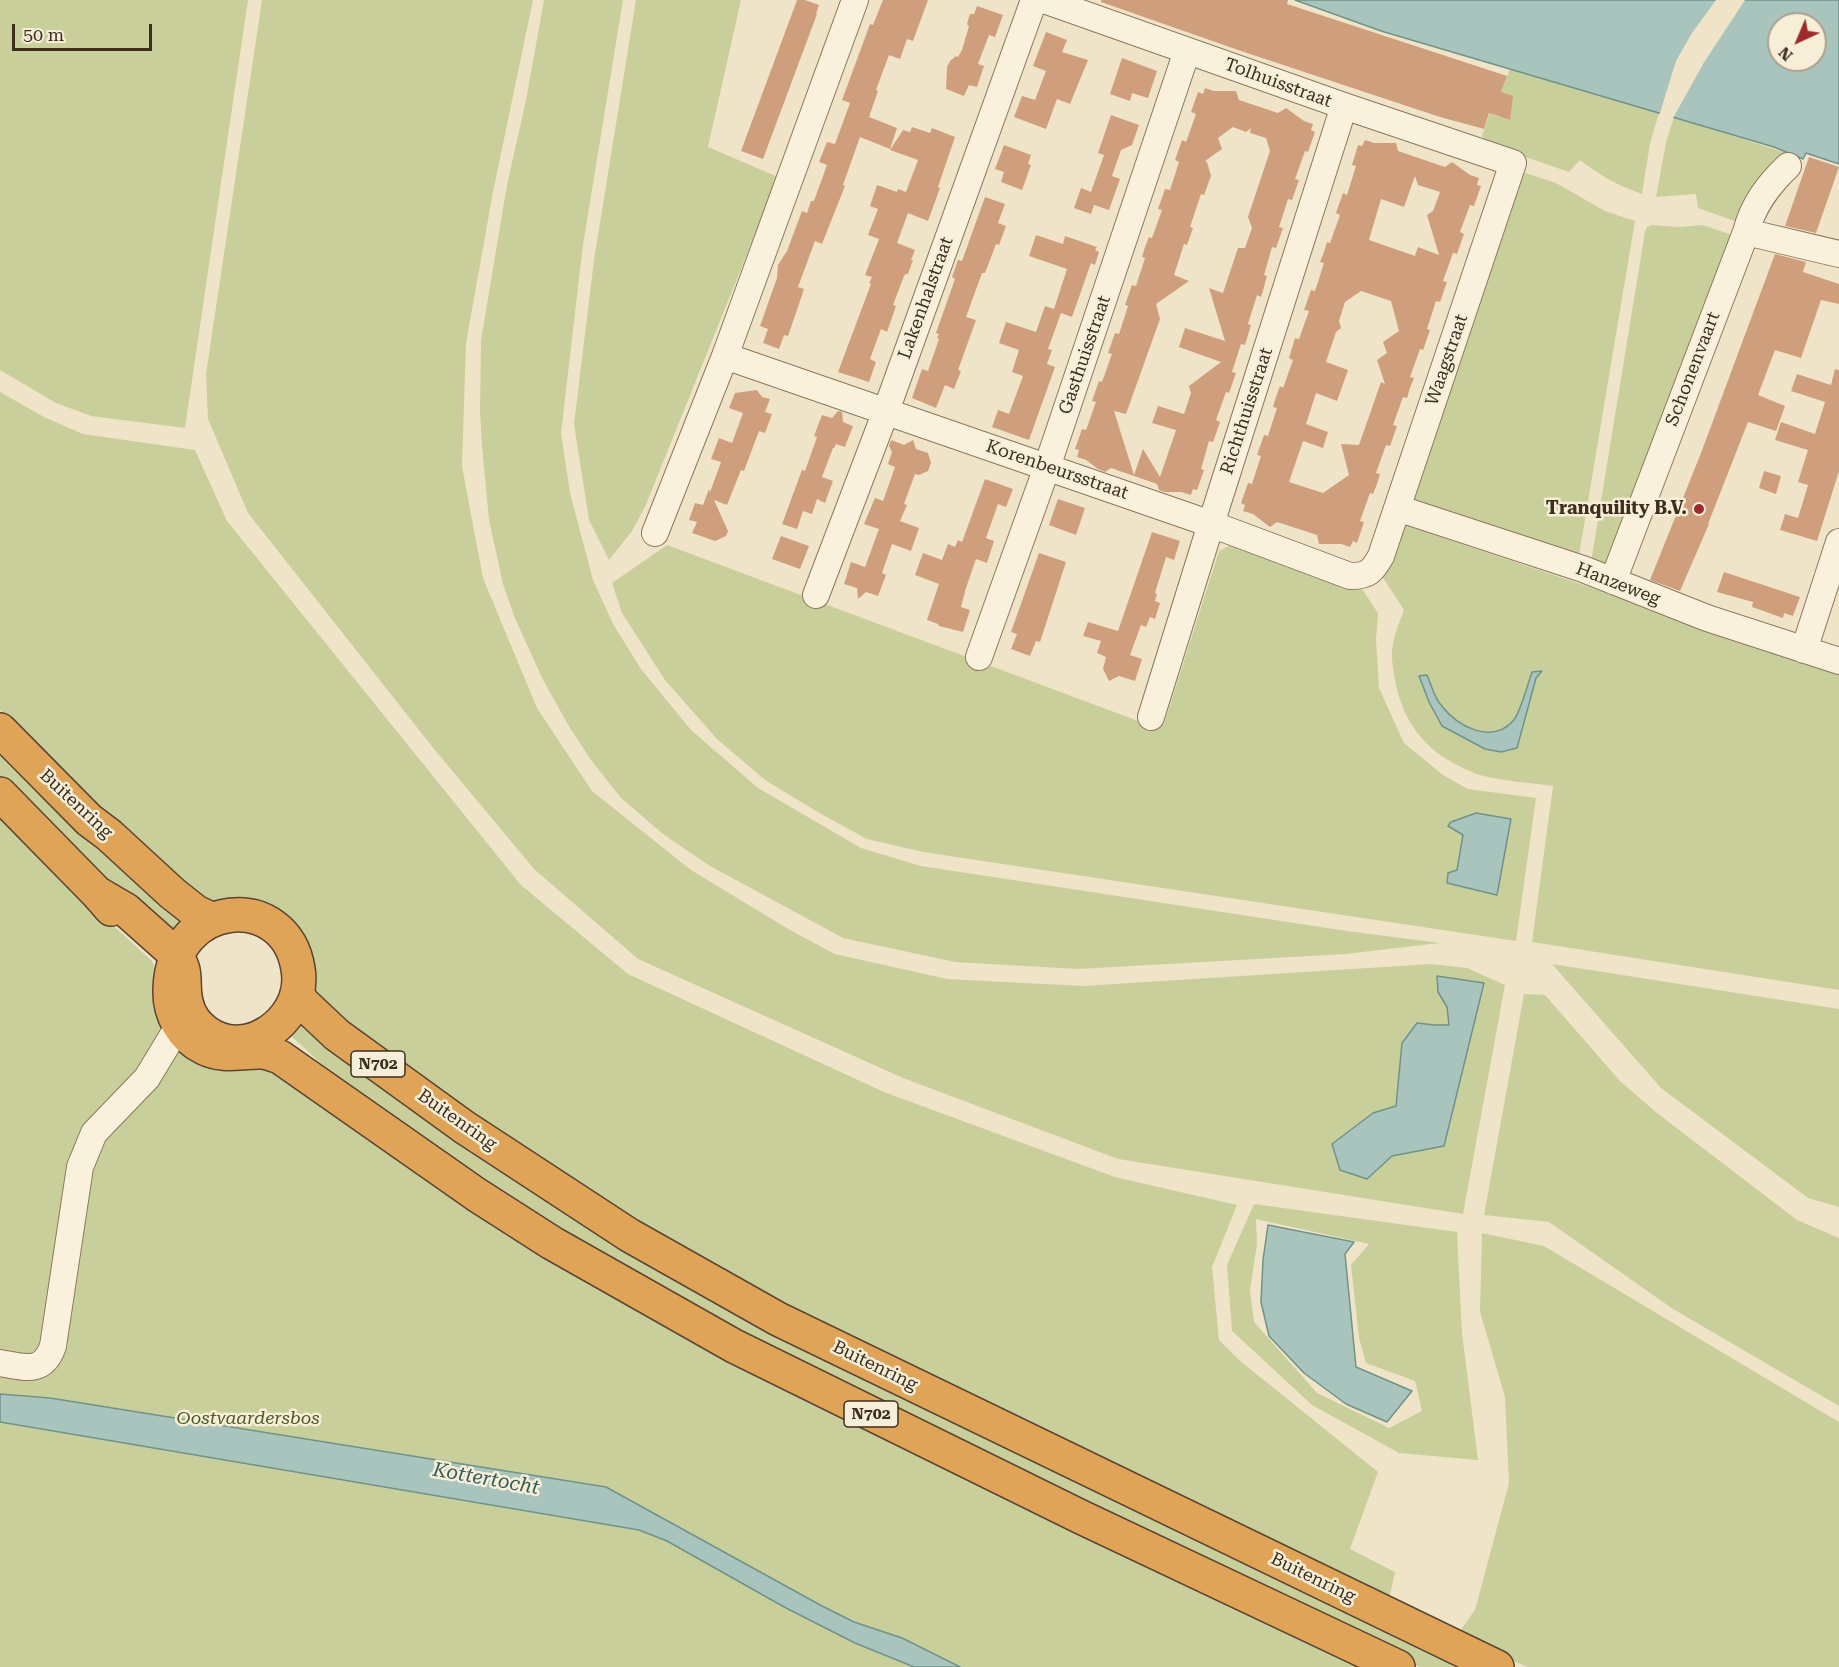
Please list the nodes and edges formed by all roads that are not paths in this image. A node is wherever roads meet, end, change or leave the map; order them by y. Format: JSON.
{"nodes":[{"id":1,"x":855,"y":0,"type":"edge"},
{"id":2,"x":1034,"y":0,"type":"edge"},
{"id":3,"x":1044,"y":0,"type":"edge"},
{"id":4,"x":1187,"y":51,"type":"junction"},
{"id":5,"x":1344,"y":106,"type":"junction"},
{"id":6,"x":1513,"y":164,"type":"joint"},
{"id":7,"x":1788,"y":166,"type":"dead end"},
{"id":8,"x":1746,"y":232,"type":"junction"},
{"id":9,"x":1839,"y":254,"type":"edge"},
{"id":10,"x":725,"y":356,"type":"junction"},
{"id":11,"x":886,"y":411,"type":"junction"},
{"id":12,"x":1047,"y":467,"type":"junction"},
{"id":13,"x":1397,"y":508,"type":"junction"},
{"id":14,"x":1211,"y":524,"type":"junction"},
{"id":15,"x":656,"y":533,"type":"dead end"},
{"id":16,"x":1839,"y":542,"type":"edge"},
{"id":17,"x":1381,"y":556,"type":"joint"},
{"id":18,"x":1613,"y":582,"type":"junction"},
{"id":19,"x":816,"y":595,"type":"dead end"},
{"id":20,"x":1804,"y":650,"type":"junction"},
{"id":21,"x":979,"y":657,"type":"dead end"},
{"id":22,"x":1839,"y":661,"type":"edge"},
{"id":23,"x":1151,"y":717,"type":"dead end"},
{"id":24,"x":0,"y":730,"type":"edge"},
{"id":25,"x":0,"y":794,"type":"edge"},
{"id":26,"x":211,"y":919,"type":"junction"},
{"id":27,"x":174,"y":965,"type":"junction"},
{"id":28,"x":297,"y":994,"type":"junction"},
{"id":29,"x":198,"y":1036,"type":"junction"},
{"id":30,"x":254,"y":1045,"type":"junction"},
{"id":31,"x":0,"y":1363,"type":"edge"},
{"id":32,"x":1398,"y":1667,"type":"edge"},
{"id":33,"x":1497,"y":1667,"type":"edge"}],
"edges":[{"from":1,"to":10,"type":"street"},
{"from":2,"to":11,"type":"street","name":"Lakenhalstraat"},
{"from":3,"to":4,"type":"street","name":"Tolhuisstraat"},
{"from":4,"to":5,"type":"street","name":"Tolhuisstraat"},
{"from":4,"to":12,"type":"street","name":"Gasthuisstraat"},
{"from":5,"to":6,"type":"street","name":"Tolhuisstraat"},
{"from":5,"to":14,"type":"street","name":"Richthuisstraat"},
{"from":6,"to":13,"type":"street","name":"Waagstraat"},
{"from":7,"to":8,"type":"street","name":"Schonenvaart"},
{"from":8,"to":9,"type":"street"},
{"from":8,"to":18,"type":"street","name":"Schonenvaart"},
{"from":10,"to":11,"type":"street","name":"Korenbeursstraat"},
{"from":10,"to":15,"type":"street"},
{"from":11,"to":12,"type":"street","name":"Korenbeursstraat"},
{"from":11,"to":19,"type":"street","name":"Lakenhalstraat"},
{"from":12,"to":14,"type":"street","name":"Korenbeursstraat"},
{"from":12,"to":21,"type":"street","name":"Gasthuisstraat"},
{"from":13,"to":17,"type":"street","name":"Waagstraat"},
{"from":13,"to":18,"type":"street","name":"Hanzeweg"},
{"from":14,"to":17,"type":"street","name":"Korenbeursstraat"},
{"from":14,"to":23,"type":"street","name":"Richthuisstraat"},
{"from":16,"to":20,"type":"street"},
{"from":18,"to":20,"type":"street","name":"Hanzeweg"},
{"from":20,"to":22,"type":"street","name":"Hanzeweg"},
{"from":24,"to":26,"type":"highway","name":"Buitenring"},
{"from":25,"to":27,"type":"highway"},
{"from":26,"to":27,"type":"highway"},
{"from":26,"to":28,"type":"highway"},
{"from":27,"to":29,"type":"highway"},
{"from":28,"to":30,"type":"highway"},
{"from":28,"to":33,"type":"highway","name":"Buitenring","number":"N702"},
{"from":29,"to":30,"type":"highway","number":"N702"},
{"from":29,"to":31,"type":"street"},
{"from":30,"to":32,"type":"highway","number":"N702"}]}
